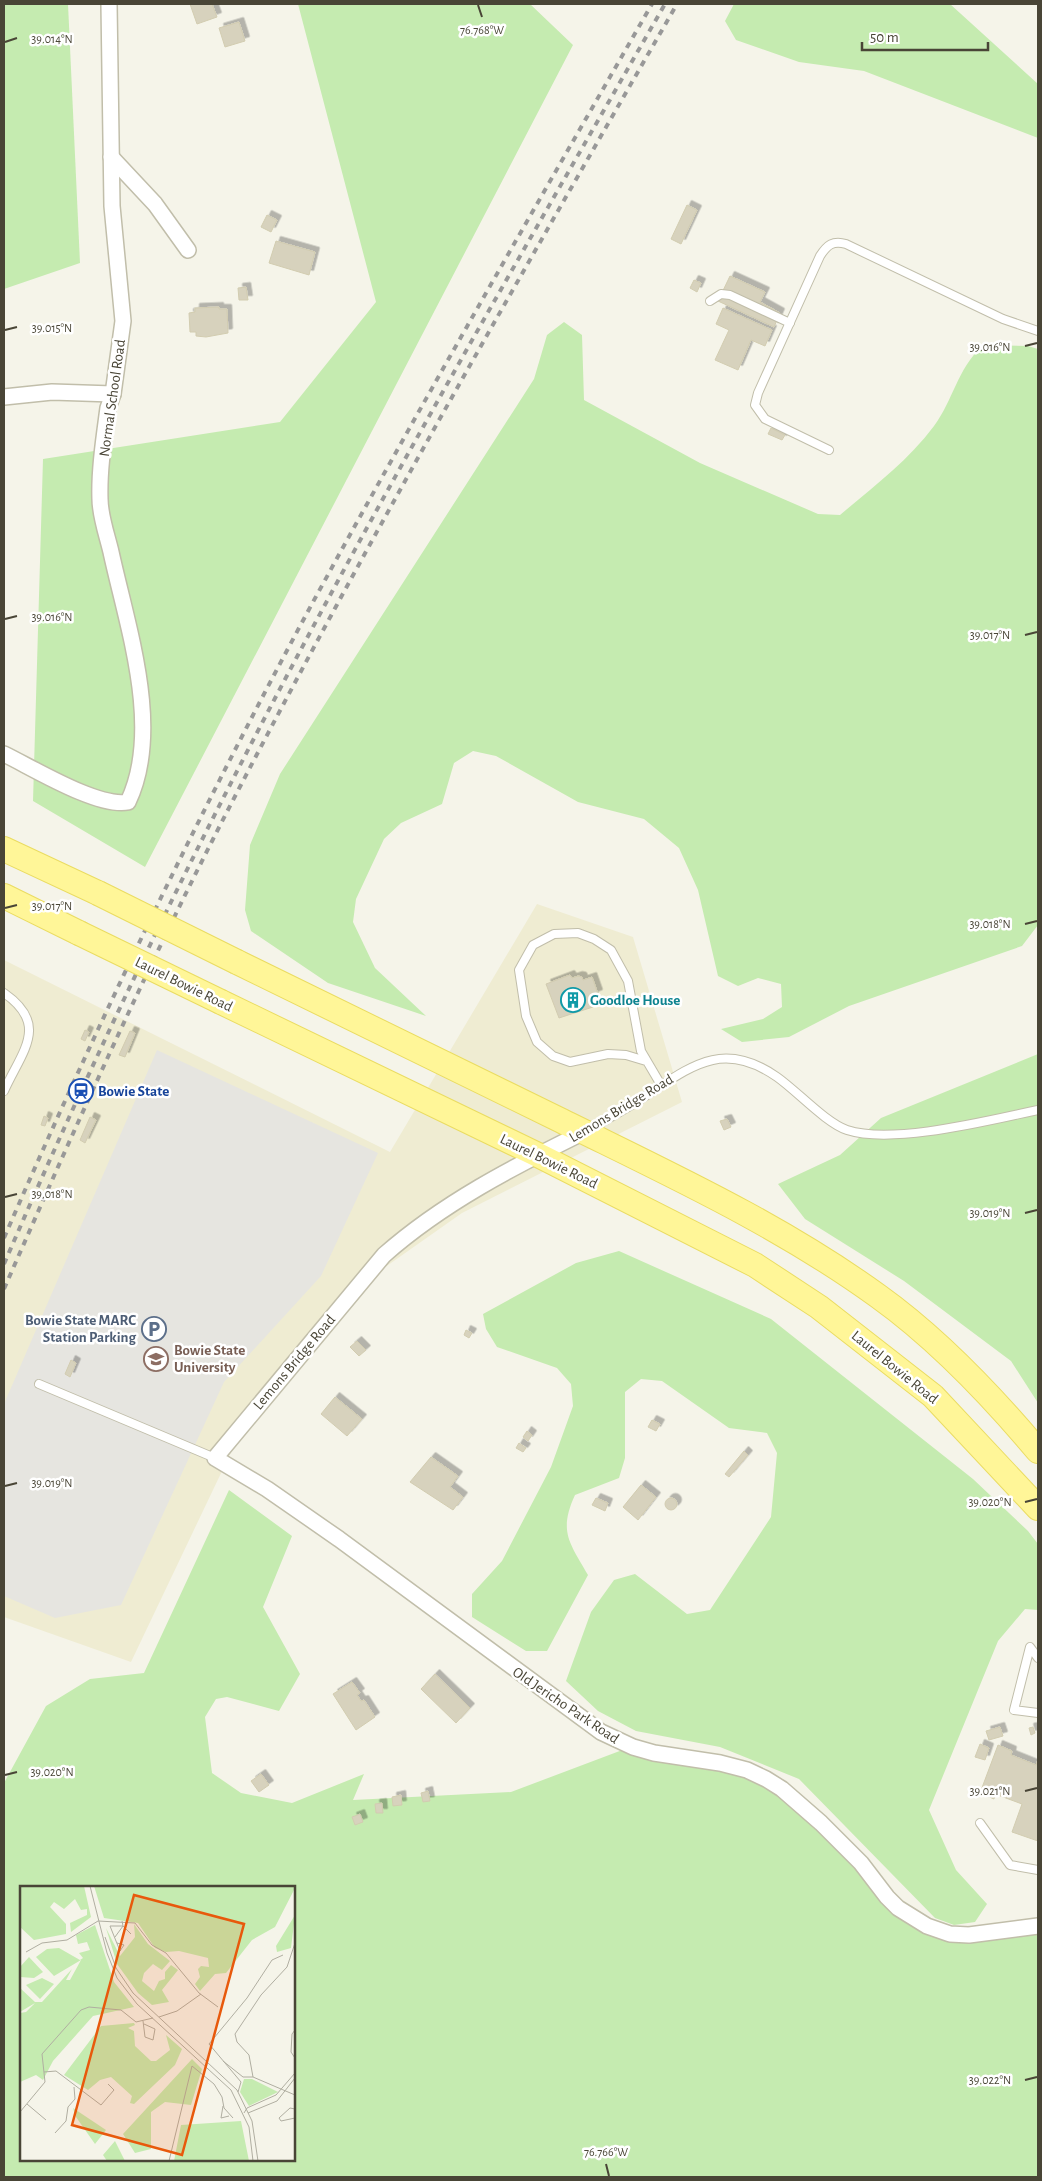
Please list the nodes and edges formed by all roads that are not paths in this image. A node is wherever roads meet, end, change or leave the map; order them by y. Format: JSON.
{"nodes":[{"id":1,"x":109,"y":4,"type":"edge"},
{"id":2,"x":111,"y":157,"type":"junction"},
{"id":3,"x":188,"y":250,"type":"dead end"},
{"id":4,"x":710,"y":301,"type":"dead end"},
{"id":5,"x":790,"y":323,"type":"junction"},
{"id":6,"x":1038,"y":331,"type":"edge"},
{"id":7,"x":112,"y":394,"type":"junction"},
{"id":8,"x":4,"y":397,"type":"edge"},
{"id":9,"x":829,"y":450,"type":"dead end"},
{"id":10,"x":4,"y":754,"type":"edge"},
{"id":11,"x":4,"y":848,"type":"edge"},
{"id":12,"x":4,"y":896,"type":"edge"},
{"id":13,"x":4,"y":993,"type":"edge"},
{"id":14,"x":646,"y":1060,"type":"junction"},
{"id":15,"x":661,"y":1085,"type":"junction"},
{"id":16,"x":4,"y":1090,"type":"edge"},
{"id":17,"x":1038,"y":1110,"type":"edge"},
{"id":18,"x":584,"y":1132,"type":"junction"},
{"id":19,"x":538,"y":1155,"type":"junction"},
{"id":20,"x":39,"y":1384,"type":"dead end"},
{"id":21,"x":1038,"y":1451,"type":"edge"},
{"id":22,"x":215,"y":1458,"type":"junction"},
{"id":23,"x":1038,"y":1508,"type":"edge"},
{"id":24,"x":1038,"y":1658,"type":"edge"},
{"id":25,"x":1038,"y":1713,"type":"edge"},
{"id":26,"x":980,"y":1823,"type":"dead end"},
{"id":27,"x":1038,"y":1870,"type":"edge"},
{"id":28,"x":1038,"y":1926,"type":"edge"}],
"edges":[{"from":1,"to":2,"type":"street","name":"Normal School Road"},
{"from":2,"to":3,"type":"street"},
{"from":2,"to":7,"type":"street","name":"Normal School Road"},
{"from":4,"to":5,"type":"lane"},
{"from":5,"to":6,"type":"lane"},
{"from":5,"to":9,"type":"lane"},
{"from":7,"to":8,"type":"street"},
{"from":7,"to":10,"type":"street","name":"Normal School Road"},
{"from":11,"to":18,"type":"main road","bridge":true},
{"from":12,"to":19,"type":"main road","name":"Laurel Bowie Road","bridge":true},
{"from":13,"to":16,"type":"lane"},
{"from":14,"to":14,"type":"lane"},
{"from":14,"to":15,"type":"lane"},
{"from":15,"to":17,"type":"lane","name":"Lemons Bridge Road"},
{"from":15,"to":18,"type":"lane","name":"Lemons Bridge Road"},
{"from":18,"to":19,"type":"street","name":"Lemons Bridge Road"},
{"from":18,"to":21,"type":"main road"},
{"from":19,"to":22,"type":"street","name":"Lemons Bridge Road"},
{"from":19,"to":23,"type":"main road","name":"Laurel Bowie Road"},
{"from":20,"to":22,"type":"lane"},
{"from":22,"to":28,"type":"street","name":"Old Jericho Park Road"},
{"from":24,"to":25,"type":"lane"},
{"from":26,"to":27,"type":"lane"}]}
